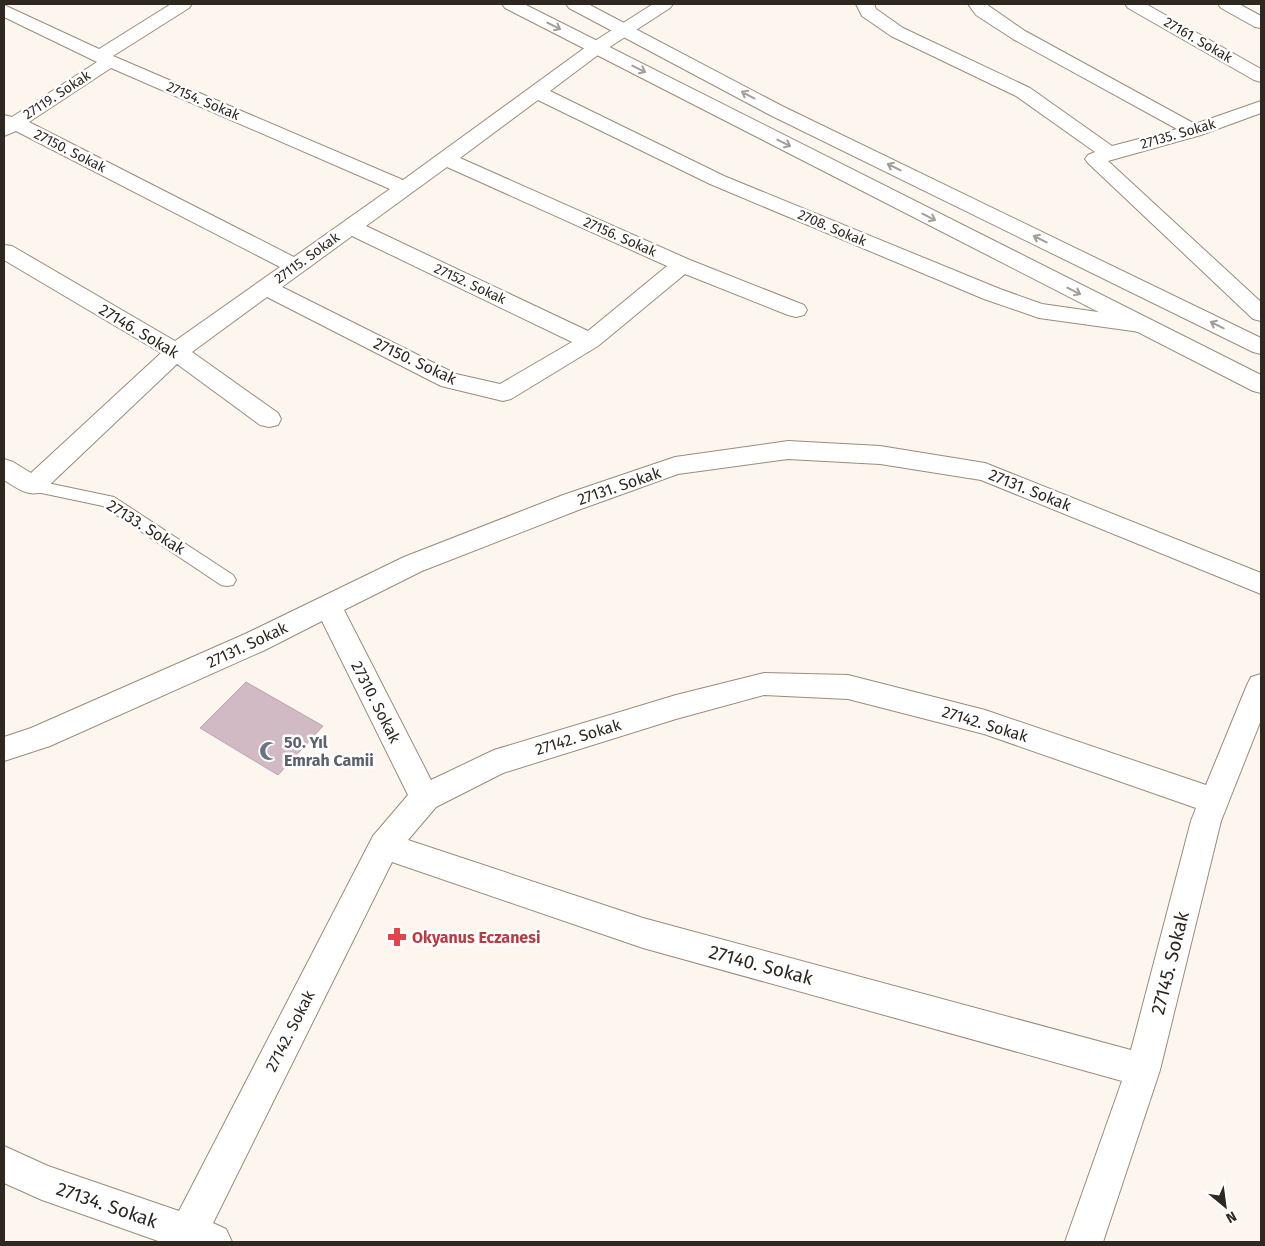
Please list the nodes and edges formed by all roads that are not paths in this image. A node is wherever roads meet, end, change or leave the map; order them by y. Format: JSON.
{"nodes":[{"id":1,"x":182,"y":4,"type":"edge"},
{"id":2,"x":511,"y":4,"type":"edge"},
{"id":3,"x":575,"y":4,"type":"edge"},
{"id":4,"x":664,"y":4,"type":"edge"},
{"id":5,"x":865,"y":4,"type":"edge"},
{"id":6,"x":977,"y":4,"type":"edge"},
{"id":7,"x":1134,"y":4,"type":"edge"},
{"id":8,"x":1227,"y":4,"type":"edge"},
{"id":9,"x":4,"y":10,"type":"edge"},
{"id":10,"x":1261,"y":23,"type":"edge"},
{"id":11,"x":624,"y":30,"type":"junction"},
{"id":12,"x":596,"y":48,"type":"junction"},
{"id":13,"x":105,"y":58,"type":"junction"},
{"id":14,"x":1261,"y":76,"type":"edge"},
{"id":15,"x":536,"y":92,"type":"junction"},
{"id":16,"x":1261,"y":107,"type":"edge"},
{"id":17,"x":8,"y":125,"type":"edge"},
{"id":18,"x":1194,"y":131,"type":"junction"},
{"id":19,"x":1102,"y":156,"type":"junction"},
{"id":20,"x":446,"y":158,"type":"junction"},
{"id":21,"x":405,"y":188,"type":"junction"},
{"id":22,"x":351,"y":227,"type":"junction"},
{"id":23,"x":4,"y":251,"type":"edge"},
{"id":24,"x":682,"y":265,"type":"junction"},
{"id":25,"x":296,"y":266,"type":"junction"},
{"id":26,"x":267,"y":288,"type":"junction"},
{"id":27,"x":796,"y":310,"type":"dead end"},
{"id":28,"x":1261,"y":314,"type":"edge"},
{"id":29,"x":1140,"y":325,"type":"junction"},
{"id":30,"x":590,"y":341,"type":"junction"},
{"id":31,"x":1261,"y":347,"type":"edge"},
{"id":32,"x":176,"y":352,"type":"junction"},
{"id":33,"x":1261,"y":385,"type":"edge"},
{"id":34,"x":269,"y":419,"type":"dead end"},
{"id":35,"x":4,"y":468,"type":"edge"},
{"id":36,"x":33,"y":486,"type":"junction"},
{"id":37,"x":227,"y":580,"type":"dead end"},
{"id":38,"x":1261,"y":584,"type":"edge"},
{"id":39,"x":328,"y":606,"type":"junction"},
{"id":40,"x":1261,"y":685,"type":"edge"},
{"id":41,"x":1251,"y":742,"type":"edge"},
{"id":42,"x":4,"y":749,"type":"edge"},
{"id":43,"x":425,"y":798,"type":"junction"},
{"id":44,"x":1215,"y":801,"type":"junction"},
{"id":45,"x":384,"y":846,"type":"junction"},
{"id":46,"x":1143,"y":1070,"type":"junction"},
{"id":47,"x":4,"y":1164,"type":"edge"},
{"id":48,"x":200,"y":1238,"type":"edge"},
{"id":49,"x":1084,"y":1242,"type":"edge"}],
"edges":[{"from":1,"to":13,"type":"street","name":"27119. Sokak"},
{"from":2,"to":12,"type":"street","one_way":true},
{"from":3,"to":11,"type":"street"},
{"from":4,"to":11,"type":"street","name":"27115. Sokak"},
{"from":5,"to":19,"type":"street"},
{"from":6,"to":18,"type":"street"},
{"from":7,"to":14,"type":"street","name":"27161. Sokak"},
{"from":8,"to":10,"type":"street"},
{"from":9,"to":13,"type":"street","name":"27154. Sokak"},
{"from":11,"to":12,"type":"street","name":"27115. Sokak"},
{"from":31,"to":11,"type":"street","one_way":true},
{"from":12,"to":15,"type":"street","name":"27115. Sokak"},
{"from":12,"to":29,"type":"street","one_way":true},
{"from":13,"to":17,"type":"street","name":"27119. Sokak"},
{"from":13,"to":21,"type":"street","name":"27154. Sokak"},
{"from":15,"to":20,"type":"street","name":"27115. Sokak"},
{"from":15,"to":29,"type":"street","name":"2708. Sokak"},
{"from":16,"to":18,"type":"street","name":"27135. Sokak"},
{"from":17,"to":25,"type":"street","name":"27150. Sokak"},
{"from":18,"to":19,"type":"street","name":"27135. Sokak"},
{"from":19,"to":28,"type":"street"},
{"from":20,"to":21,"type":"street","name":"27115. Sokak"},
{"from":20,"to":24,"type":"street","name":"27156. Sokak"},
{"from":21,"to":22,"type":"street","name":"27115. Sokak"},
{"from":22,"to":25,"type":"street","name":"27115. Sokak"},
{"from":22,"to":30,"type":"street","name":"27152. Sokak"},
{"from":23,"to":32,"type":"street","name":"27146. Sokak"},
{"from":24,"to":27,"type":"street","name":"27156. Sokak"},
{"from":24,"to":30,"type":"street","name":"27150. Sokak"},
{"from":25,"to":26,"type":"street","name":"27115. Sokak"},
{"from":26,"to":30,"type":"street","name":"27150. Sokak"},
{"from":26,"to":32,"type":"street","name":"27115. Sokak"},
{"from":29,"to":33,"type":"street"},
{"from":32,"to":34,"type":"street","name":"27146. Sokak"},
{"from":32,"to":36,"type":"street","name":"27115. Sokak"},
{"from":35,"to":36,"type":"street","name":"27133. Sokak"},
{"from":36,"to":37,"type":"lane","name":"27133. Sokak"},
{"from":38,"to":39,"type":"street","name":"27131. Sokak"},
{"from":39,"to":42,"type":"street","name":"27131. Sokak"},
{"from":39,"to":43,"type":"street","name":"27310. Sokak"},
{"from":40,"to":41,"type":"street","name":"27145. Sokak"},
{"from":41,"to":44,"type":"street","name":"27145. Sokak"},
{"from":43,"to":44,"type":"street","name":"27142. Sokak"},
{"from":43,"to":45,"type":"street","name":"27142. Sokak"},
{"from":44,"to":46,"type":"street","name":"27145. Sokak"},
{"from":45,"to":46,"type":"street","name":"27140. Sokak"},
{"from":45,"to":48,"type":"street","name":"27142. Sokak"},
{"from":46,"to":49,"type":"street","name":"27145. Sokak"},
{"from":47,"to":48,"type":"street","name":"27134. Sokak"}]}
